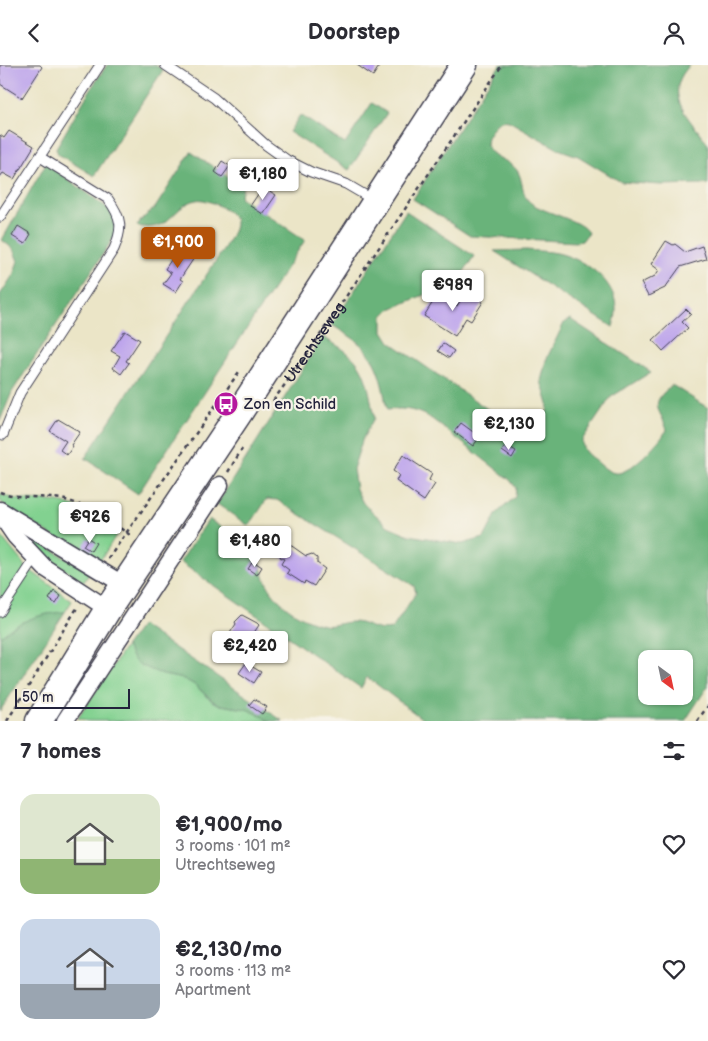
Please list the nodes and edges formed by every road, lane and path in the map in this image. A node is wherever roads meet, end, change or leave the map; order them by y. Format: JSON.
{"nodes":[{"id":1,"x":100,"y":65,"type":"edge"},
{"id":2,"x":165,"y":65,"type":"edge"},
{"id":3,"x":464,"y":65,"type":"edge"},
{"id":4,"x":502,"y":65,"type":"edge"},
{"id":5,"x":40,"y":157,"type":"junction"},
{"id":6,"x":376,"y":201,"type":"junction"},
{"id":7,"x":0,"y":217,"type":"edge"},
{"id":8,"x":226,"y":392,"type":"dead end"},
{"id":9,"x":273,"y":401,"type":"dead end"},
{"id":10,"x":3,"y":435,"type":"dead end"},
{"id":11,"x":243,"y":447,"type":"dead end"},
{"id":12,"x":220,"y":485,"type":"joint"},
{"id":13,"x":0,"y":492,"type":"edge"},
{"id":14,"x":0,"y":510,"type":"edge"},
{"id":15,"x":0,"y":514,"type":"edge"},
{"id":16,"x":126,"y":532,"type":"junction"},
{"id":17,"x":35,"y":559,"type":"junction"},
{"id":18,"x":101,"y":570,"type":"junction"},
{"id":19,"x":124,"y":585,"type":"junction"},
{"id":20,"x":85,"y":595,"type":"junction"},
{"id":21,"x":108,"y":609,"type":"junction"},
{"id":22,"x":0,"y":612,"type":"edge"},
{"id":23,"x":708,"y":706,"type":"edge"},
{"id":24,"x":6,"y":721,"type":"edge"},
{"id":25,"x":38,"y":721,"type":"edge"},
{"id":26,"x":65,"y":721,"type":"edge"},
{"id":27,"x":697,"y":721,"type":"edge"}],
"edges":[{"from":1,"to":5,"type":"lane"},
{"from":2,"to":6,"type":"lane"},
{"from":3,"to":6,"type":"main road","name":"Utrechtseweg"},
{"from":4,"to":9,"type":"path","name":"Utrechtseweg"},
{"from":5,"to":7,"type":"lane"},
{"from":5,"to":10,"type":"lane"},
{"from":6,"to":19,"type":"main road","name":"Utrechtseweg"},
{"from":8,"to":16,"type":"path"},
{"from":11,"to":12,"type":"path"},
{"from":12,"to":26,"type":"street"},
{"from":13,"to":16,"type":"path"},
{"from":14,"to":18,"type":"street"},
{"from":15,"to":17,"type":"street"},
{"from":16,"to":18,"type":"path"},
{"from":17,"to":20,"type":"street"},
{"from":17,"to":22,"type":"lane"},
{"from":18,"to":19,"type":"street"},
{"from":19,"to":21,"type":"main road","name":"Utrechtseweg"},
{"from":20,"to":21,"type":"street"},
{"from":20,"to":24,"type":"path"},
{"from":21,"to":25,"type":"main road","name":"Utrechtseweg"},
{"from":23,"to":27,"type":"path"}]}
